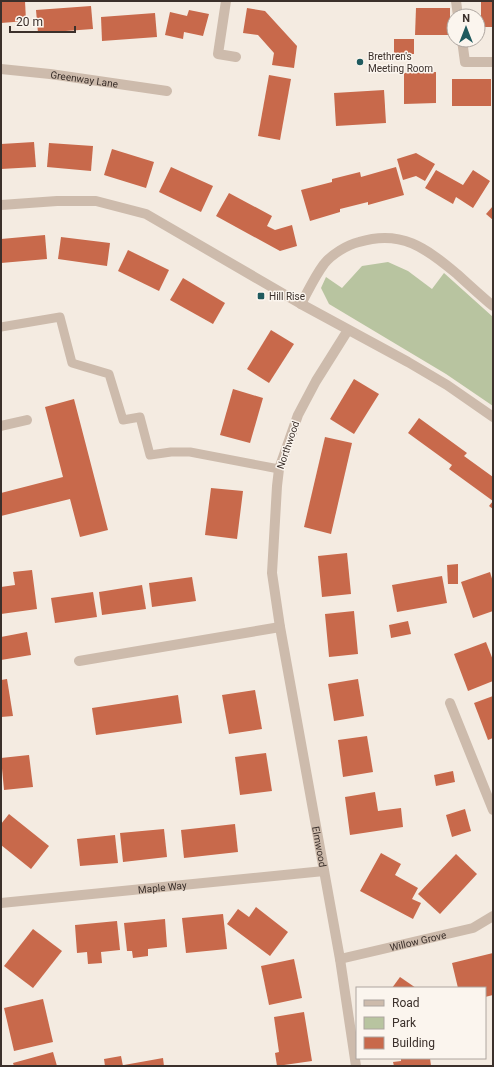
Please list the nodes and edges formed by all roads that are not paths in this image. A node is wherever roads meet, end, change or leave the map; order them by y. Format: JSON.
{"nodes":[{"id":1,"x":226,"y":1,"type":"edge"},
{"id":2,"x":463,"y":48,"type":"edge"},
{"id":3,"x":236,"y":57,"type":"dead end"},
{"id":4,"x":493,"y":62,"type":"edge"},
{"id":5,"x":1,"y":69,"type":"edge"},
{"id":6,"x":167,"y":91,"type":"dead end"},
{"id":7,"x":1,"y":205,"type":"edge"},
{"id":8,"x":301,"y":304,"type":"junction"},
{"id":9,"x":493,"y":306,"type":"edge"},
{"id":10,"x":1,"y":327,"type":"edge"},
{"id":11,"x":348,"y":330,"type":"junction"},
{"id":12,"x":493,"y":417,"type":"edge"},
{"id":13,"x":27,"y":420,"type":"dead end"},
{"id":14,"x":1,"y":426,"type":"edge"},
{"id":15,"x":279,"y":469,"type":"junction"},
{"id":16,"x":272,"y":573,"type":"joint"},
{"id":17,"x":280,"y":628,"type":"junction"},
{"id":18,"x":79,"y":661,"type":"dead end"},
{"id":19,"x":450,"y":703,"type":"dead end"},
{"id":20,"x":493,"y":810,"type":"edge"},
{"id":21,"x":324,"y":871,"type":"junction"},
{"id":22,"x":1,"y":903,"type":"edge"},
{"id":23,"x":493,"y":916,"type":"edge"},
{"id":24,"x":340,"y":959,"type":"junction"},
{"id":25,"x":356,"y":1066,"type":"edge"}],
"edges":[{"from":1,"to":3,"type":"street"},
{"from":2,"to":4,"type":"street"},
{"from":5,"to":6,"type":"street","name":"Greenway Lane"},
{"from":7,"to":8,"type":"street"},
{"from":8,"to":9,"type":"street"},
{"from":8,"to":11,"type":"street"},
{"from":10,"to":15,"type":"lane"},
{"from":11,"to":12,"type":"street"},
{"from":11,"to":15,"type":"street","name":"Northwood"},
{"from":13,"to":14,"type":"street"},
{"from":15,"to":16,"type":"street","name":"Northwood"},
{"from":16,"to":17,"type":"street","name":"Elmwood"},
{"from":17,"to":18,"type":"street"},
{"from":17,"to":21,"type":"street","name":"Elmwood"},
{"from":19,"to":20,"type":"street"},
{"from":21,"to":22,"type":"street","name":"Maple Way"},
{"from":21,"to":24,"type":"street","name":"Elmwood"},
{"from":23,"to":24,"type":"street","name":"Willow Grove"},
{"from":24,"to":25,"type":"street","name":"Elmwood"}]}
